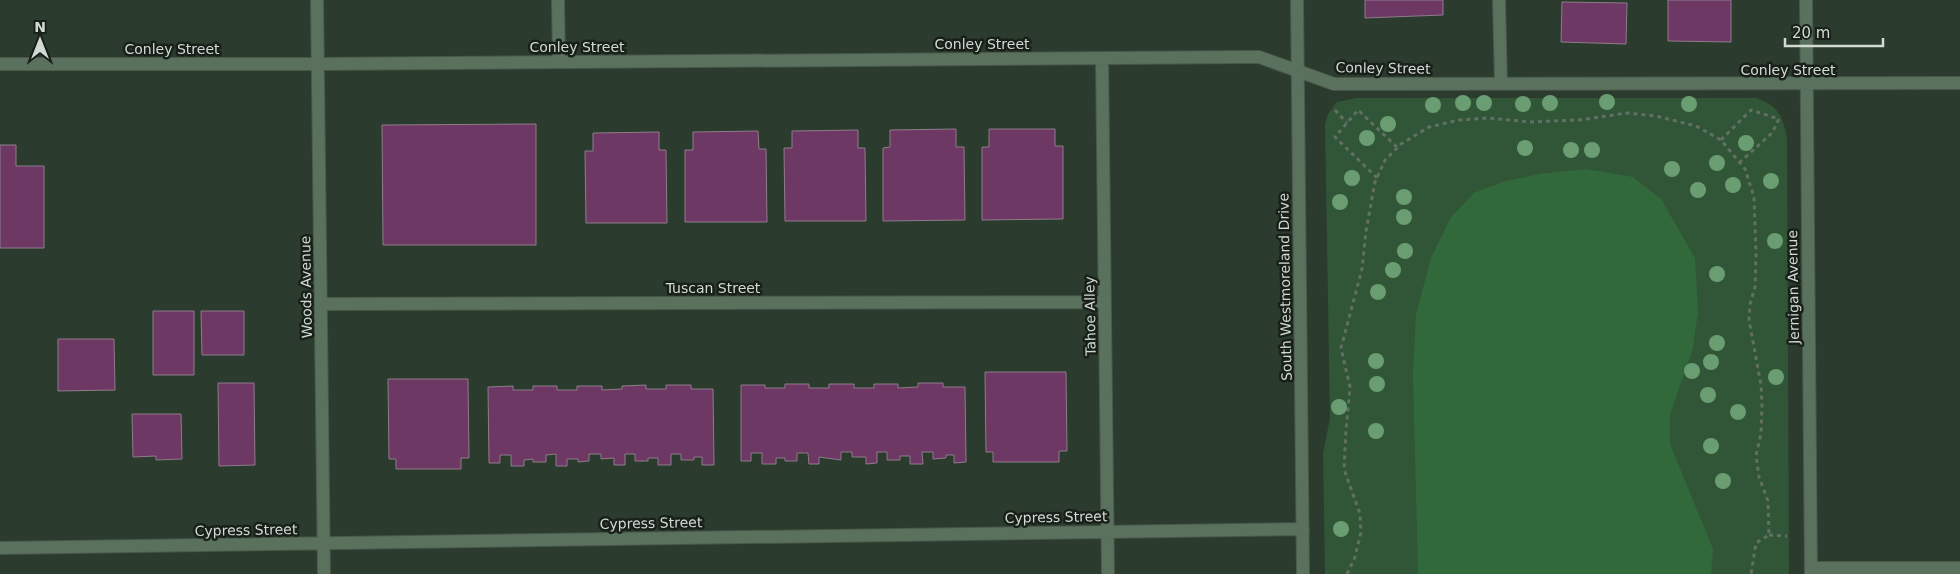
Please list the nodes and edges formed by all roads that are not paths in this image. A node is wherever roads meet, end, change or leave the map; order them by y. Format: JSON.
{"nodes":[{"id":1,"x":317,"y":0,"type":"edge"},
{"id":2,"x":558,"y":0,"type":"edge"},
{"id":3,"x":1297,"y":0,"type":"edge"},
{"id":4,"x":1499,"y":0,"type":"edge"},
{"id":5,"x":1806,"y":0,"type":"edge"},
{"id":6,"x":1102,"y":58,"type":"junction"},
{"id":7,"x":559,"y":62,"type":"junction"},
{"id":8,"x":0,"y":64,"type":"edge"},
{"id":9,"x":318,"y":64,"type":"junction"},
{"id":10,"x":1298,"y":71,"type":"junction"},
{"id":11,"x":1960,"y":83,"type":"edge"},
{"id":12,"x":1501,"y":84,"type":"junction"},
{"id":13,"x":1806,"y":85,"type":"junction"},
{"id":14,"x":1104,"y":302,"type":"junction"},
{"id":15,"x":321,"y":304,"type":"junction"},
{"id":16,"x":1303,"y":529,"type":"junction"},
{"id":17,"x":1107,"y":531,"type":"junction"},
{"id":18,"x":324,"y":543,"type":"junction"},
{"id":19,"x":0,"y":548,"type":"edge"},
{"id":20,"x":1960,"y":568,"type":"edge"},
{"id":21,"x":1811,"y":571,"type":"edge"},
{"id":22,"x":324,"y":574,"type":"edge"},
{"id":23,"x":1108,"y":574,"type":"edge"},
{"id":24,"x":1303,"y":574,"type":"edge"}],
"edges":[{"from":1,"to":9,"type":"street","name":"Woods Avenue"},
{"from":2,"to":7,"type":"street"},
{"from":3,"to":10,"type":"street","name":"South Westmoreland Drive"},
{"from":4,"to":12,"type":"street"},
{"from":5,"to":13,"type":"street","name":"Jernigan Avenue"},
{"from":6,"to":7,"type":"street","name":"Conley Street"},
{"from":6,"to":10,"type":"street","name":"Conley Street"},
{"from":6,"to":14,"type":"street","name":"Tahoe Alley"},
{"from":7,"to":9,"type":"street","name":"Conley Street"},
{"from":8,"to":9,"type":"street","name":"Conley Street"},
{"from":9,"to":15,"type":"street","name":"Woods Avenue"},
{"from":10,"to":12,"type":"street","name":"Conley Street"},
{"from":10,"to":16,"type":"street","name":"South Westmoreland Drive"},
{"from":11,"to":13,"type":"street","name":"Conley Street"},
{"from":12,"to":13,"type":"street","name":"Conley Street"},
{"from":13,"to":21,"type":"street","name":"Jernigan Avenue"},
{"from":14,"to":15,"type":"street","name":"Tuscan Street"},
{"from":14,"to":17,"type":"street","name":"Tahoe Alley"},
{"from":15,"to":18,"type":"street","name":"Woods Avenue"},
{"from":16,"to":17,"type":"street","name":"Cypress Street"},
{"from":16,"to":24,"type":"street","name":"South Westmoreland Drive"},
{"from":17,"to":18,"type":"street","name":"Cypress Street"},
{"from":17,"to":23,"type":"street","name":"Tahoe Alley"},
{"from":18,"to":19,"type":"street","name":"Cypress Street"},
{"from":18,"to":22,"type":"street","name":"Woods Avenue"},
{"from":20,"to":21,"type":"street"}]}
